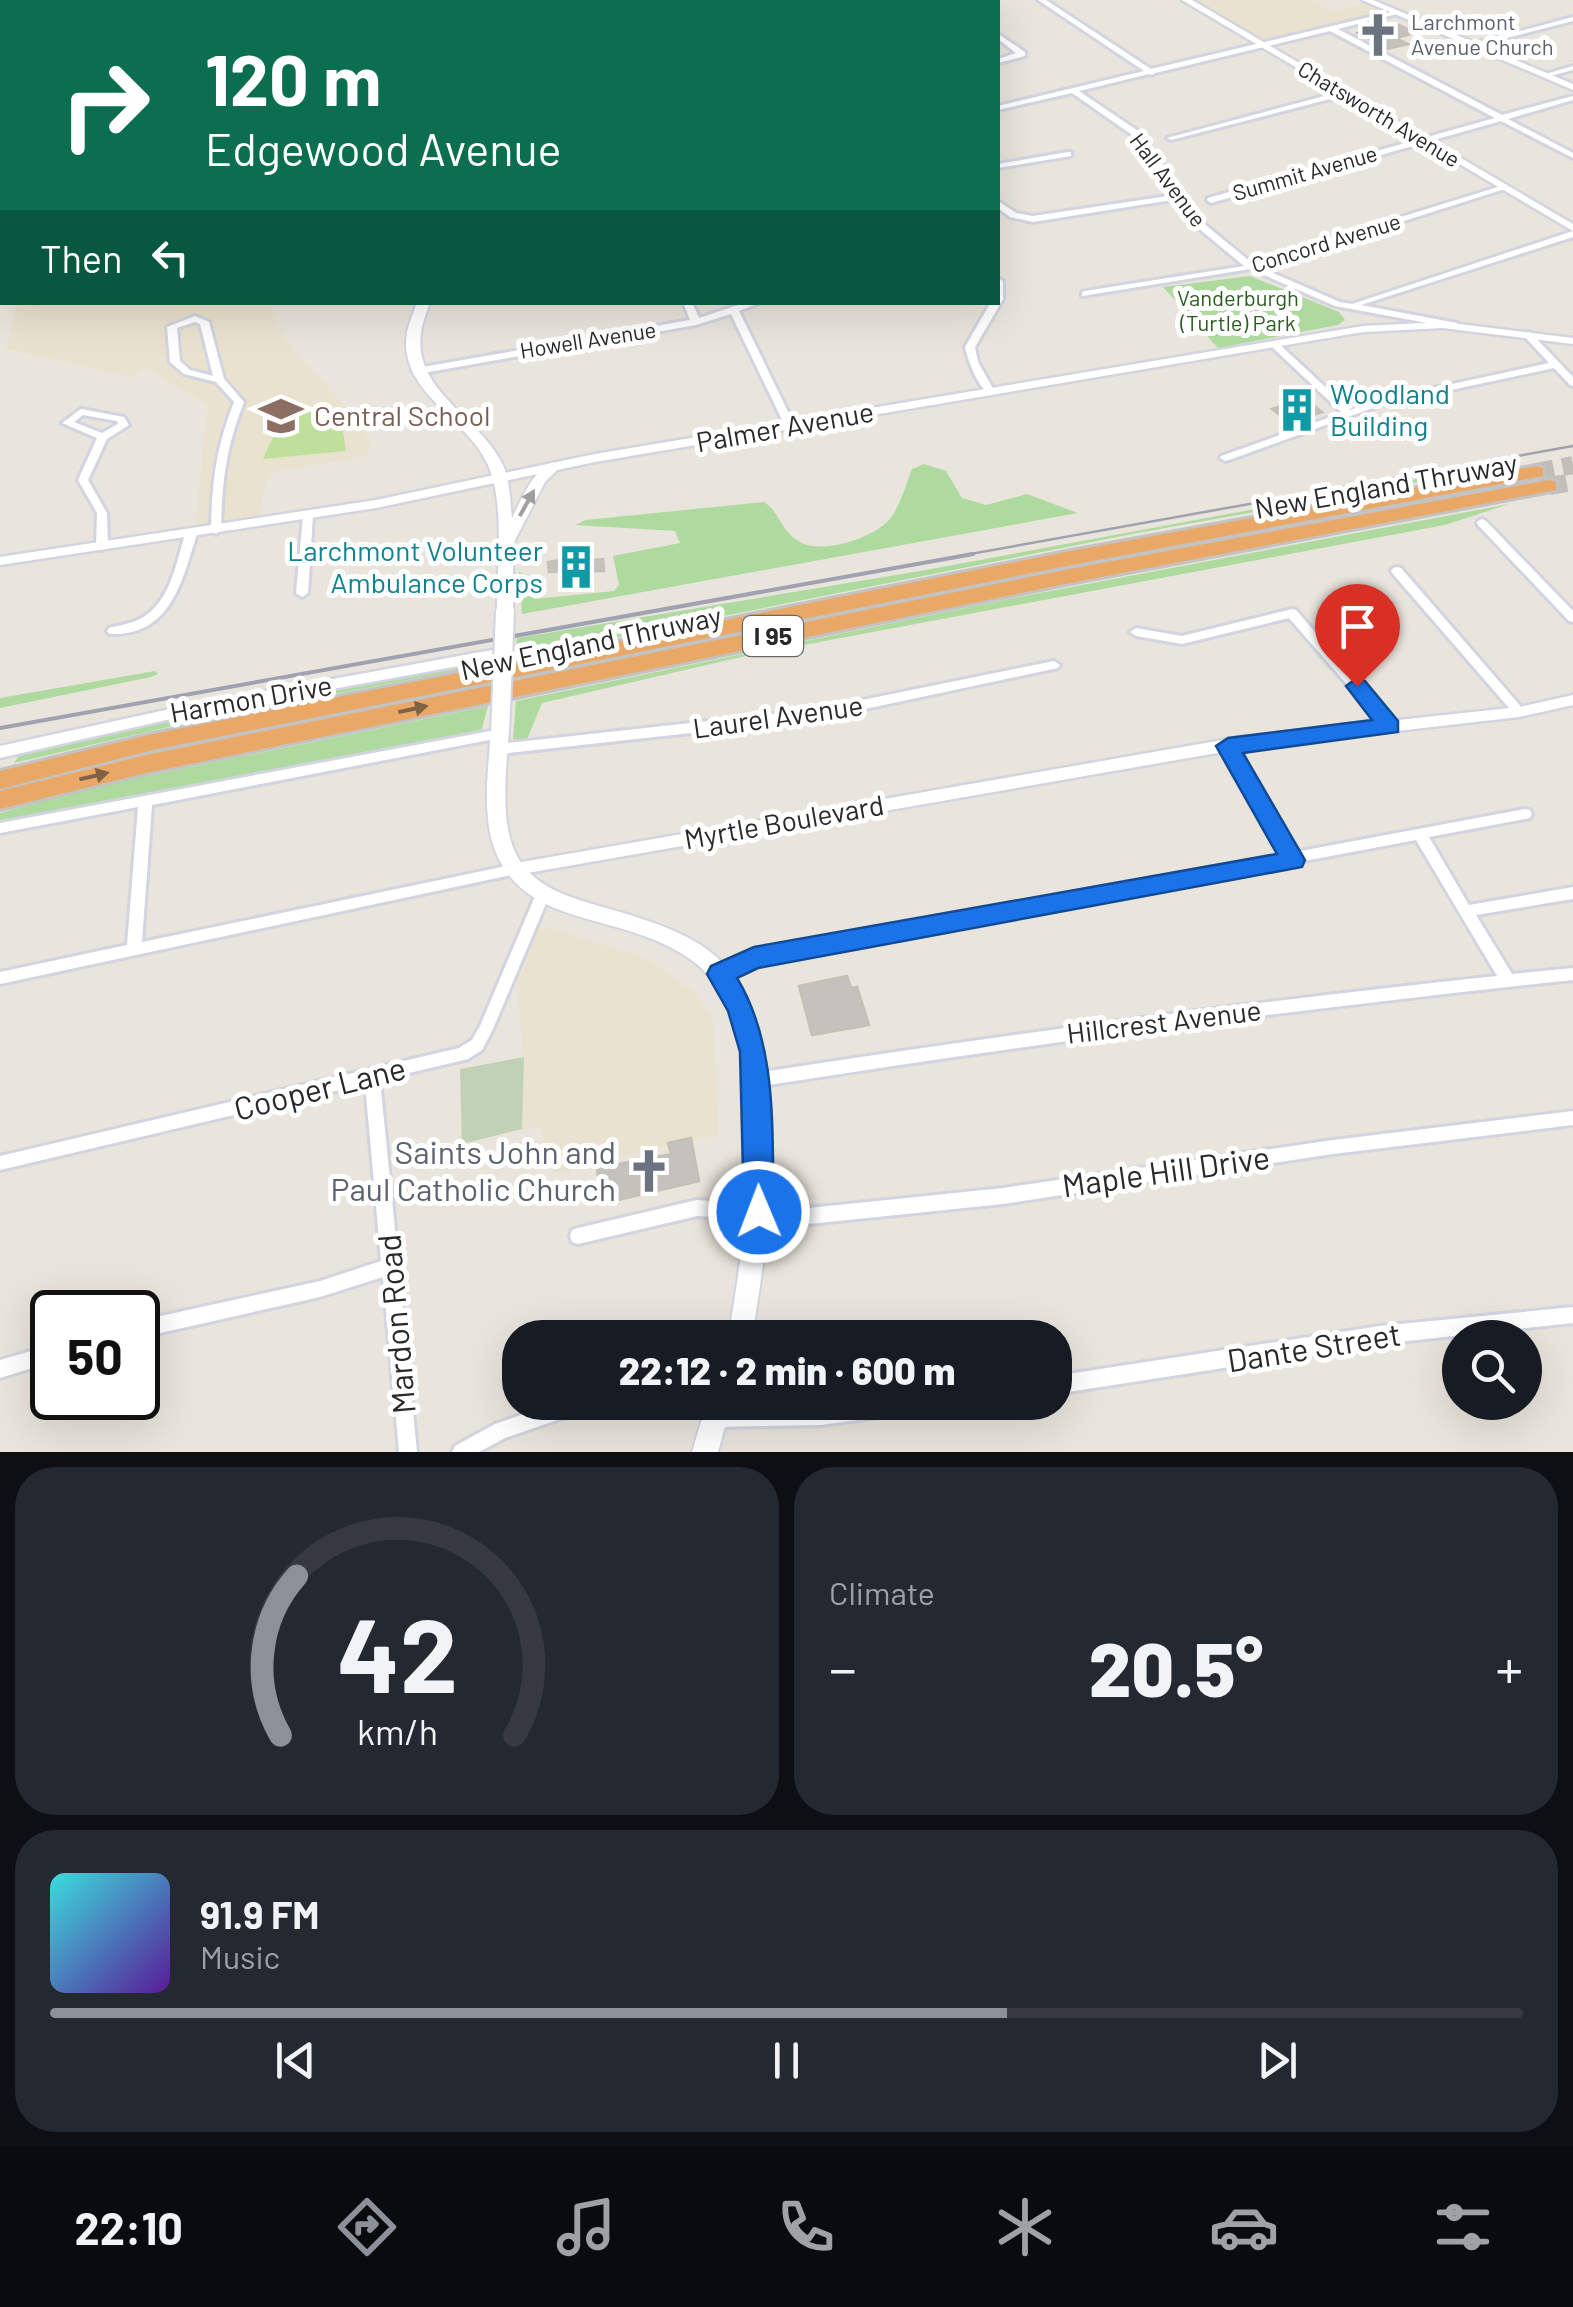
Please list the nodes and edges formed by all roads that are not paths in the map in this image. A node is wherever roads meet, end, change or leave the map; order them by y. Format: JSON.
{"nodes":[{"id":1,"x":1041,"y":0,"type":"edge"},
{"id":2,"x":1186,"y":0,"type":"edge"},
{"id":3,"x":1366,"y":0,"type":"edge"},
{"id":4,"x":1394,"y":13,"type":"junction"},
{"id":5,"x":1573,"y":19,"type":"edge"},
{"id":6,"x":1331,"y":28,"type":"junction"},
{"id":7,"x":1000,"y":38,"type":"edge"},
{"id":8,"x":1260,"y":44,"type":"junction"},
{"id":9,"x":1472,"y":45,"type":"junction"},
{"id":10,"x":1000,"y":60,"type":"edge"},
{"id":11,"x":1573,"y":68,"type":"edge"},
{"id":12,"x":1150,"y":71,"type":"junction"},
{"id":13,"x":1546,"y":75,"type":"junction"},
{"id":14,"x":1573,"y":87,"type":"edge"},
{"id":15,"x":1074,"y":90,"type":"junction"},
{"id":16,"x":1343,"y":93,"type":"junction"},
{"id":17,"x":1573,"y":98,"type":"edge"},
{"id":18,"x":1000,"y":108,"type":"edge"},
{"id":19,"x":1502,"y":117,"type":"junction"},
{"id":20,"x":1171,"y":138,"type":"dead end"},
{"id":21,"x":1422,"y":140,"type":"junction"},
{"id":22,"x":1068,"y":154,"type":"dead end"},
{"id":23,"x":1573,"y":156,"type":"edge"},
{"id":24,"x":1000,"y":166,"type":"edge"},
{"id":25,"x":1504,"y":188,"type":"junction"},
{"id":26,"x":1182,"y":196,"type":"junction"},
{"id":27,"x":1211,"y":200,"type":"dead end"},
{"id":28,"x":1000,"y":205,"type":"edge"},
{"id":29,"x":1573,"y":231,"type":"edge"},
{"id":30,"x":1250,"y":266,"type":"junction"},
{"id":31,"x":1085,"y":294,"type":"dead end"},
{"id":32,"x":423,"y":305,"type":"edge"},
{"id":33,"x":688,"y":305,"type":"edge"},
{"id":34,"x":749,"y":305,"type":"edge"},
{"id":35,"x":994,"y":305,"type":"edge"},
{"id":36,"x":1349,"y":307,"type":"junction"},
{"id":37,"x":734,"y":310,"type":"junction"},
{"id":38,"x":1374,"y":310,"type":"junction"},
{"id":39,"x":696,"y":322,"type":"junction"},
{"id":40,"x":1384,"y":326,"type":"junction"},
{"id":41,"x":1466,"y":327,"type":"junction"},
{"id":42,"x":1362,"y":329,"type":"junction"},
{"id":43,"x":1528,"y":335,"type":"junction"},
{"id":44,"x":1573,"y":341,"type":"edge"},
{"id":45,"x":1274,"y":344,"type":"junction"},
{"id":46,"x":1554,"y":365,"type":"junction"},
{"id":47,"x":416,"y":371,"type":"junction"},
{"id":48,"x":219,"y":380,"type":"junction"},
{"id":49,"x":1573,"y":383,"type":"edge"},
{"id":50,"x":990,"y":392,"type":"junction"},
{"id":51,"x":1348,"y":413,"type":"junction"},
{"id":52,"x":790,"y":426,"type":"junction"},
{"id":53,"x":103,"y":437,"type":"junction"},
{"id":54,"x":1225,"y":458,"type":"dead end"},
{"id":55,"x":553,"y":467,"type":"junction"},
{"id":56,"x":499,"y":480,"type":"junction"},
{"id":57,"x":308,"y":516,"type":"junction"},
{"id":58,"x":1482,"y":523,"type":"dead end"},
{"id":59,"x":216,"y":530,"type":"junction"},
{"id":60,"x":192,"y":534,"type":"junction"},
{"id":61,"x":506,"y":543,"type":"junction"},
{"id":62,"x":102,"y":546,"type":"junction"},
{"id":63,"x":0,"y":561,"type":"edge"},
{"id":64,"x":1397,"y":570,"type":"dead end"},
{"id":65,"x":302,"y":593,"type":"dead end"},
{"id":66,"x":1573,"y":618,"type":"edge"},
{"id":67,"x":113,"y":632,"type":"dead end"},
{"id":68,"x":1136,"y":632,"type":"dead end"},
{"id":69,"x":498,"y":654,"type":"junction"},
{"id":70,"x":1054,"y":665,"type":"dead end"},
{"id":71,"x":1573,"y":700,"type":"edge"},
{"id":72,"x":1518,"y":712,"type":"junction"},
{"id":73,"x":1390,"y":726,"type":"junction"},
{"id":74,"x":500,"y":742,"type":"junction"},
{"id":75,"x":1228,"y":746,"type":"junction"},
{"id":76,"x":0,"y":752,"type":"edge"},
{"id":77,"x":0,"y":780,"type":"edge"},
{"id":78,"x":0,"y":800,"type":"edge"},
{"id":79,"x":145,"y":804,"type":"junction"},
{"id":80,"x":1525,"y":814,"type":"dead end"},
{"id":81,"x":0,"y":828,"type":"edge"},
{"id":82,"x":1419,"y":834,"type":"junction"},
{"id":83,"x":1293,"y":860,"type":"junction"},
{"id":84,"x":516,"y":869,"type":"junction"},
{"id":85,"x":1573,"y":893,"type":"edge"},
{"id":86,"x":543,"y":894,"type":"junction"},
{"id":87,"x":1470,"y":910,"type":"junction"},
{"id":88,"x":134,"y":951,"type":"junction"},
{"id":89,"x":720,"y":974,"type":"junction"},
{"id":90,"x":1573,"y":974,"type":"edge"},
{"id":91,"x":0,"y":978,"type":"edge"},
{"id":92,"x":1508,"y":979,"type":"junction"},
{"id":93,"x":372,"y":1076,"type":"junction"},
{"id":94,"x":756,"y":1080,"type":"junction"},
{"id":95,"x":1573,"y":1118,"type":"edge"},
{"id":96,"x":0,"y":1162,"type":"edge"},
{"id":97,"x":759,"y":1212,"type":"junction"},
{"id":98,"x":578,"y":1236,"type":"dead end"},
{"id":99,"x":393,"y":1266,"type":"junction"},
{"id":100,"x":1573,"y":1315,"type":"edge"},
{"id":101,"x":743,"y":1320,"type":"edge"},
{"id":102,"x":160,"y":1325,"type":"edge"},
{"id":103,"x":30,"y":1360,"type":"edge"},
{"id":104,"x":0,"y":1369,"type":"edge"},
{"id":105,"x":1072,"y":1382,"type":"edge"},
{"id":106,"x":531,"y":1420,"type":"edge"},
{"id":107,"x":715,"y":1420,"type":"edge"},
{"id":108,"x":408,"y":1452,"type":"edge"},
{"id":109,"x":462,"y":1452,"type":"edge"},
{"id":110,"x":705,"y":1452,"type":"edge"}],
"edges":[{"from":1,"to":12,"type":"street"},
{"from":2,"to":8,"type":"street","name":"Chatsworth Avenue"},
{"from":3,"to":4,"type":"street"},
{"from":4,"to":6,"type":"street"},
{"from":4,"to":9,"type":"street"},
{"from":5,"to":9,"type":"street"},
{"from":6,"to":8,"type":"street"},
{"from":6,"to":19,"type":"street"},
{"from":7,"to":10,"type":"street"},
{"from":8,"to":12,"type":"street"},
{"from":8,"to":16,"type":"street","name":"Chatsworth Avenue"},
{"from":9,"to":13,"type":"street"},
{"from":11,"to":13,"type":"street"},
{"from":12,"to":15,"type":"street"},
{"from":13,"to":14,"type":"street"},
{"from":15,"to":18,"type":"street"},
{"from":15,"to":26,"type":"street","name":"Hall Avenue"},
{"from":16,"to":20,"type":"street"},
{"from":16,"to":21,"type":"street","name":"Chatsworth Avenue"},
{"from":17,"to":19,"type":"street","name":"Summit Avenue"},
{"from":19,"to":21,"type":"street","name":"Summit Avenue"},
{"from":19,"to":23,"type":"street"},
{"from":21,"to":25,"type":"street","name":"Chatsworth Avenue"},
{"from":21,"to":27,"type":"street","name":"Summit Avenue"},
{"from":22,"to":24,"type":"street"},
{"from":25,"to":29,"type":"street","name":"Chatsworth Avenue"},
{"from":25,"to":30,"type":"street","name":"Concord Avenue"},
{"from":26,"to":28,"type":"street"},
{"from":26,"to":30,"type":"street","name":"Hall Avenue"},
{"from":29,"to":36,"type":"street"},
{"from":30,"to":31,"type":"street","name":"Concord Avenue"},
{"from":30,"to":36,"type":"street","name":"Hall Avenue"},
{"from":32,"to":47,"type":"main road"},
{"from":33,"to":39,"type":"street"},
{"from":34,"to":37,"type":"street","name":"Howell Avenue"},
{"from":35,"to":50,"type":"street"},
{"from":36,"to":38,"type":"street","name":"Hall Avenue"},
{"from":36,"to":42,"type":"street"},
{"from":37,"to":39,"type":"street","name":"Howell Avenue"},
{"from":37,"to":52,"type":"street"},
{"from":38,"to":40,"type":"street"},
{"from":38,"to":41,"type":"street","name":"Hall Avenue"},
{"from":39,"to":47,"type":"street","name":"Howell Avenue"},
{"from":40,"to":41,"type":"street","name":"Palmer Avenue"},
{"from":40,"to":42,"type":"street","name":"Palmer Avenue"},
{"from":41,"to":43,"type":"street","name":"Palmer Avenue"},
{"from":42,"to":45,"type":"street","name":"Palmer Avenue"},
{"from":43,"to":44,"type":"street","name":"Palmer Avenue"},
{"from":43,"to":46,"type":"street"},
{"from":45,"to":50,"type":"street","name":"Palmer Avenue"},
{"from":45,"to":51,"type":"street"},
{"from":46,"to":49,"type":"street"},
{"from":46,"to":51,"type":"street"},
{"from":47,"to":56,"type":"main road"},
{"from":48,"to":48,"type":"street"},
{"from":48,"to":59,"type":"street"},
{"from":50,"to":52,"type":"street","name":"Palmer Avenue"},
{"from":51,"to":54,"type":"street"},
{"from":52,"to":55,"type":"street","name":"Palmer Avenue"},
{"from":53,"to":53,"type":"street"},
{"from":53,"to":62,"type":"street"},
{"from":55,"to":56,"type":"street","name":"Palmer Avenue"},
{"from":61,"to":55,"type":"main road","one_way":true},
{"from":56,"to":57,"type":"street","name":"Palmer Avenue"},
{"from":56,"to":61,"type":"main road"},
{"from":57,"to":59,"type":"street","name":"Palmer Avenue"},
{"from":57,"to":65,"type":"street"},
{"from":58,"to":66,"type":"street"},
{"from":59,"to":60,"type":"street","name":"Palmer Avenue"},
{"from":60,"to":62,"type":"street","name":"Palmer Avenue"},
{"from":60,"to":67,"type":"street"},
{"from":61,"to":69,"type":"main road","bridge":true},
{"from":62,"to":63,"type":"street","name":"Palmer Avenue"},
{"from":64,"to":72,"type":"street"},
{"from":68,"to":73,"type":"street"},
{"from":69,"to":74,"type":"main road","bridge":true},
{"from":69,"to":76,"type":"street","name":"Harmon Drive"},
{"from":70,"to":74,"type":"street","name":"Laurel Avenue"},
{"from":71,"to":72,"type":"street","name":"Myrtle Boulevard"},
{"from":72,"to":73,"type":"street","name":"Myrtle Boulevard"},
{"from":73,"to":75,"type":"street","name":"Myrtle Boulevard"},
{"from":74,"to":79,"type":"street"},
{"from":74,"to":84,"type":"main road"},
{"from":75,"to":83,"type":"street"},
{"from":75,"to":84,"type":"street","name":"Myrtle Boulevard"},
{"from":78,"to":77,"type":"highway","name":"New England Thruway","number":"I 95","one_way":true},
{"from":79,"to":81,"type":"street"},
{"from":79,"to":88,"type":"street"},
{"from":80,"to":82,"type":"street"},
{"from":82,"to":83,"type":"street"},
{"from":82,"to":87,"type":"street"},
{"from":83,"to":89,"type":"street"},
{"from":84,"to":86,"type":"main road"},
{"from":84,"to":88,"type":"street","name":"Myrtle Boulevard"},
{"from":85,"to":87,"type":"street"},
{"from":86,"to":89,"type":"main road"},
{"from":86,"to":93,"type":"street","name":"Cooper Lane"},
{"from":87,"to":92,"type":"street"},
{"from":88,"to":91,"type":"street","name":"Myrtle Boulevard"},
{"from":89,"to":94,"type":"main road"},
{"from":90,"to":92,"type":"street","name":"Hillcrest Avenue"},
{"from":92,"to":94,"type":"street","name":"Hillcrest Avenue"},
{"from":93,"to":96,"type":"street","name":"Cooper Lane"},
{"from":93,"to":99,"type":"street","name":"Mardon Road"},
{"from":94,"to":97,"type":"main road"},
{"from":95,"to":97,"type":"street","name":"Maple Hill Drive"},
{"from":97,"to":98,"type":"street","name":"Maple Hill Drive"},
{"from":97,"to":101,"type":"main road"},
{"from":99,"to":102,"type":"street"},
{"from":99,"to":108,"type":"street","name":"Mardon Road"},
{"from":100,"to":105,"type":"street","name":"Dante Street"},
{"from":103,"to":104,"type":"street"},
{"from":106,"to":109,"type":"street"},
{"from":107,"to":110,"type":"main road"}]}
